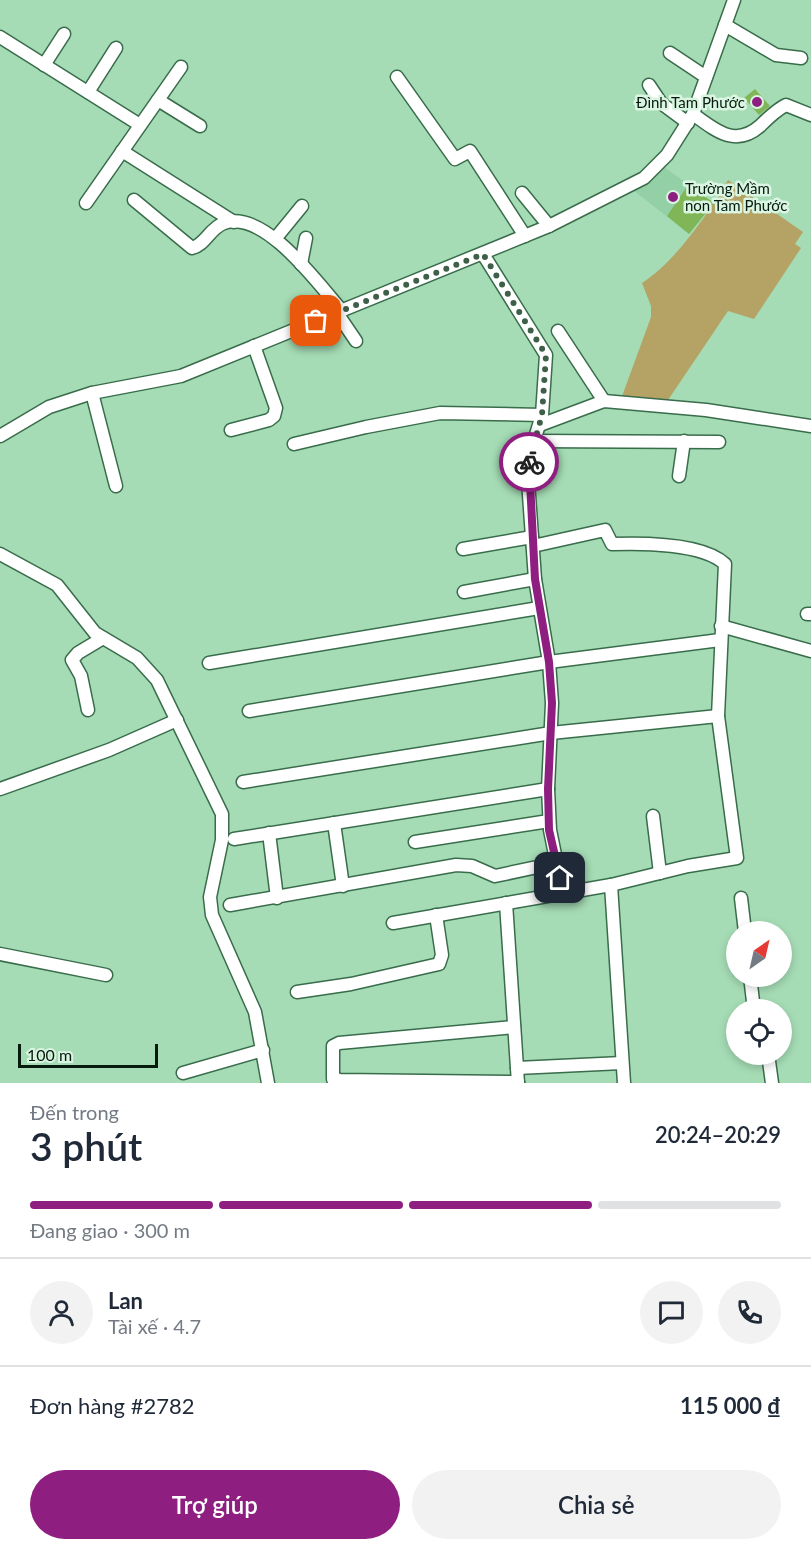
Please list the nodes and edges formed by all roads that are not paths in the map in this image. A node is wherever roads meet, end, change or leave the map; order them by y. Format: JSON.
{"nodes":[{"id":1,"x":734,"y":0,"type":"edge"},
{"id":2,"x":725,"y":25,"type":"junction"},
{"id":3,"x":64,"y":34,"type":"dead end"},
{"id":4,"x":0,"y":37,"type":"edge"},
{"id":5,"x":116,"y":48,"type":"dead end"},
{"id":6,"x":670,"y":53,"type":"dead end"},
{"id":7,"x":801,"y":58,"type":"dead end"},
{"id":8,"x":44,"y":65,"type":"junction"},
{"id":9,"x":181,"y":67,"type":"dead end"},
{"id":10,"x":397,"y":77,"type":"dead end"},
{"id":11,"x":706,"y":77,"type":"junction"},
{"id":12,"x":649,"y":86,"type":"dead end"},
{"id":13,"x":88,"y":92,"type":"junction"},
{"id":14,"x":158,"y":100,"type":"junction"},
{"id":15,"x":811,"y":116,"type":"edge"},
{"id":16,"x":690,"y":118,"type":"junction"},
{"id":17,"x":140,"y":125,"type":"junction"},
{"id":18,"x":200,"y":126,"type":"dead end"},
{"id":19,"x":122,"y":151,"type":"junction"},
{"id":20,"x":522,"y":193,"type":"dead end"},
{"id":21,"x":135,"y":200,"type":"dead end"},
{"id":22,"x":86,"y":203,"type":"dead end"},
{"id":23,"x":302,"y":206,"type":"dead end"},
{"id":24,"x":234,"y":222,"type":"junction"},
{"id":25,"x":549,"y":226,"type":"junction"},
{"id":26,"x":525,"y":236,"type":"junction"},
{"id":27,"x":275,"y":238,"type":"junction"},
{"id":28,"x":306,"y":238,"type":"dead end"},
{"id":29,"x":483,"y":254,"type":"junction"},
{"id":30,"x":301,"y":264,"type":"junction"},
{"id":31,"x":339,"y":312,"type":"junction"},
{"id":32,"x":558,"y":331,"type":"dead end"},
{"id":33,"x":356,"y":341,"type":"dead end"},
{"id":34,"x":254,"y":346,"type":"junction"},
{"id":35,"x":92,"y":393,"type":"junction"},
{"id":36,"x":604,"y":401,"type":"junction"},
{"id":37,"x":541,"y":420,"type":"junction"},
{"id":38,"x":811,"y":426,"type":"edge"},
{"id":39,"x":231,"y":430,"type":"dead end"},
{"id":40,"x":0,"y":436,"type":"edge"},
{"id":41,"x":534,"y":441,"type":"junction"},
{"id":42,"x":684,"y":441,"type":"junction"},
{"id":43,"x":719,"y":442,"type":"dead end"},
{"id":44,"x":294,"y":444,"type":"dead end"},
{"id":45,"x":679,"y":476,"type":"dead end"},
{"id":46,"x":117,"y":486,"type":"dead end"},
{"id":47,"x":532,"y":542,"type":"junction"},
{"id":48,"x":463,"y":549,"type":"dead end"},
{"id":49,"x":0,"y":555,"type":"edge"},
{"id":50,"x":535,"y":579,"type":"junction"},
{"id":51,"x":464,"y":592,"type":"dead end"},
{"id":52,"x":539,"y":608,"type":"junction"},
{"id":53,"x":721,"y":626,"type":"junction"},
{"id":54,"x":103,"y":638,"type":"junction"},
{"id":55,"x":720,"y":640,"type":"junction"},
{"id":56,"x":811,"y":651,"type":"edge"},
{"id":57,"x":549,"y":662,"type":"junction"},
{"id":58,"x":209,"y":663,"type":"dead end"},
{"id":59,"x":88,"y":710,"type":"dead end"},
{"id":60,"x":249,"y":711,"type":"dead end"},
{"id":61,"x":718,"y":716,"type":"junction"},
{"id":62,"x":177,"y":720,"type":"junction"},
{"id":63,"x":551,"y":733,"type":"junction"},
{"id":64,"x":243,"y":782,"type":"dead end"},
{"id":65,"x":0,"y":789,"type":"edge"},
{"id":66,"x":548,"y":789,"type":"junction"},
{"id":67,"x":653,"y":816,"type":"dead end"},
{"id":68,"x":549,"y":821,"type":"junction"},
{"id":69,"x":334,"y":823,"type":"junction"},
{"id":70,"x":269,"y":833,"type":"junction"},
{"id":71,"x":234,"y":839,"type":"dead end"},
{"id":72,"x":415,"y":842,"type":"dead end"},
{"id":73,"x":556,"y":863,"type":"junction"},
{"id":74,"x":660,"y":873,"type":"junction"},
{"id":75,"x":611,"y":885,"type":"junction"},
{"id":76,"x":343,"y":886,"type":"junction"},
{"id":77,"x":563,"y":894,"type":"junction"},
{"id":78,"x":277,"y":898,"type":"junction"},
{"id":79,"x":741,"y":898,"type":"dead end"},
{"id":80,"x":506,"y":903,"type":"junction"},
{"id":81,"x":230,"y":905,"type":"dead end"},
{"id":82,"x":436,"y":915,"type":"junction"},
{"id":83,"x":744,"y":921,"type":"edge"},
{"id":84,"x":393,"y":923,"type":"dead end"},
{"id":85,"x":0,"y":954,"type":"edge"},
{"id":86,"x":106,"y":975,"type":"dead end"},
{"id":87,"x":297,"y":992,"type":"dead end"},
{"id":88,"x":514,"y":1027,"type":"junction"},
{"id":89,"x":263,"y":1050,"type":"junction"},
{"id":90,"x":622,"y":1063,"type":"junction"},
{"id":91,"x":770,"y":1065,"type":"edge"},
{"id":92,"x":517,"y":1068,"type":"junction"},
{"id":93,"x":183,"y":1073,"type":"dead end"},
{"id":94,"x":518,"y":1082,"type":"edge"},
{"id":95,"x":268,"y":1083,"type":"edge"},
{"id":96,"x":624,"y":1083,"type":"edge"},
{"id":97,"x":772,"y":1083,"type":"edge"}],
"edges":[{"from":1,"to":2,"type":"street"},
{"from":2,"to":7,"type":"street"},
{"from":2,"to":11,"type":"street"},
{"from":3,"to":8,"type":"street"},
{"from":4,"to":8,"type":"street"},
{"from":5,"to":13,"type":"street"},
{"from":6,"to":11,"type":"street"},
{"from":8,"to":13,"type":"street"},
{"from":9,"to":14,"type":"street"},
{"from":10,"to":26,"type":"street"},
{"from":11,"to":16,"type":"street"},
{"from":12,"to":16,"type":"street"},
{"from":13,"to":17,"type":"street"},
{"from":14,"to":17,"type":"street"},
{"from":14,"to":18,"type":"street"},
{"from":15,"to":16,"type":"street"},
{"from":16,"to":25,"type":"street"},
{"from":17,"to":19,"type":"street"},
{"from":19,"to":22,"type":"street"},
{"from":19,"to":24,"type":"street"},
{"from":20,"to":25,"type":"street"},
{"from":21,"to":24,"type":"street"},
{"from":23,"to":27,"type":"street"},
{"from":24,"to":27,"type":"street"},
{"from":25,"to":26,"type":"street"},
{"from":26,"to":29,"type":"street"},
{"from":27,"to":30,"type":"street"},
{"from":28,"to":30,"type":"street"},
{"from":29,"to":31,"type":"street"},
{"from":29,"to":37,"type":"street"},
{"from":30,"to":31,"type":"street"},
{"from":31,"to":33,"type":"street"},
{"from":31,"to":34,"type":"street"},
{"from":32,"to":36,"type":"street"},
{"from":34,"to":35,"type":"street"},
{"from":34,"to":39,"type":"street"},
{"from":35,"to":40,"type":"street"},
{"from":35,"to":46,"type":"street"},
{"from":36,"to":37,"type":"street"},
{"from":36,"to":38,"type":"street"},
{"from":37,"to":41,"type":"street"},
{"from":37,"to":44,"type":"street"},
{"from":41,"to":42,"type":"street"},
{"from":41,"to":47,"type":"street"},
{"from":42,"to":43,"type":"street"},
{"from":42,"to":45,"type":"street"},
{"from":47,"to":48,"type":"street"},
{"from":47,"to":50,"type":"street"},
{"from":47,"to":53,"type":"street"},
{"from":49,"to":54,"type":"street"},
{"from":50,"to":51,"type":"street"},
{"from":50,"to":52,"type":"street"},
{"from":52,"to":57,"type":"street"},
{"from":52,"to":58,"type":"street"},
{"from":53,"to":55,"type":"street"},
{"from":53,"to":56,"type":"street"},
{"from":54,"to":59,"type":"street"},
{"from":54,"to":62,"type":"street"},
{"from":55,"to":57,"type":"street"},
{"from":55,"to":61,"type":"street"},
{"from":57,"to":60,"type":"street"},
{"from":57,"to":63,"type":"street"},
{"from":61,"to":63,"type":"street"},
{"from":61,"to":74,"type":"street"},
{"from":62,"to":65,"type":"street"},
{"from":62,"to":89,"type":"street"},
{"from":63,"to":64,"type":"street"},
{"from":63,"to":66,"type":"street"},
{"from":66,"to":68,"type":"street"},
{"from":66,"to":69,"type":"street"},
{"from":67,"to":74,"type":"street"},
{"from":68,"to":72,"type":"street"},
{"from":68,"to":73,"type":"street"},
{"from":69,"to":70,"type":"street"},
{"from":69,"to":76,"type":"street"},
{"from":70,"to":71,"type":"street"},
{"from":70,"to":78,"type":"street"},
{"from":73,"to":76,"type":"street"},
{"from":73,"to":77,"type":"street"},
{"from":74,"to":75,"type":"street"},
{"from":75,"to":77,"type":"street"},
{"from":75,"to":90,"type":"street"},
{"from":76,"to":78,"type":"street"},
{"from":77,"to":80,"type":"street"},
{"from":78,"to":81,"type":"street"},
{"from":79,"to":83,"type":"street"},
{"from":80,"to":82,"type":"street"},
{"from":80,"to":88,"type":"street"},
{"from":82,"to":84,"type":"street"},
{"from":82,"to":87,"type":"street"},
{"from":85,"to":86,"type":"street"},
{"from":88,"to":92,"type":"street"},
{"from":88,"to":94,"type":"street"},
{"from":89,"to":93,"type":"street"},
{"from":89,"to":95,"type":"street"},
{"from":90,"to":92,"type":"street"},
{"from":90,"to":96,"type":"street"},
{"from":91,"to":97,"type":"street"},
{"from":92,"to":94,"type":"street"}]}
